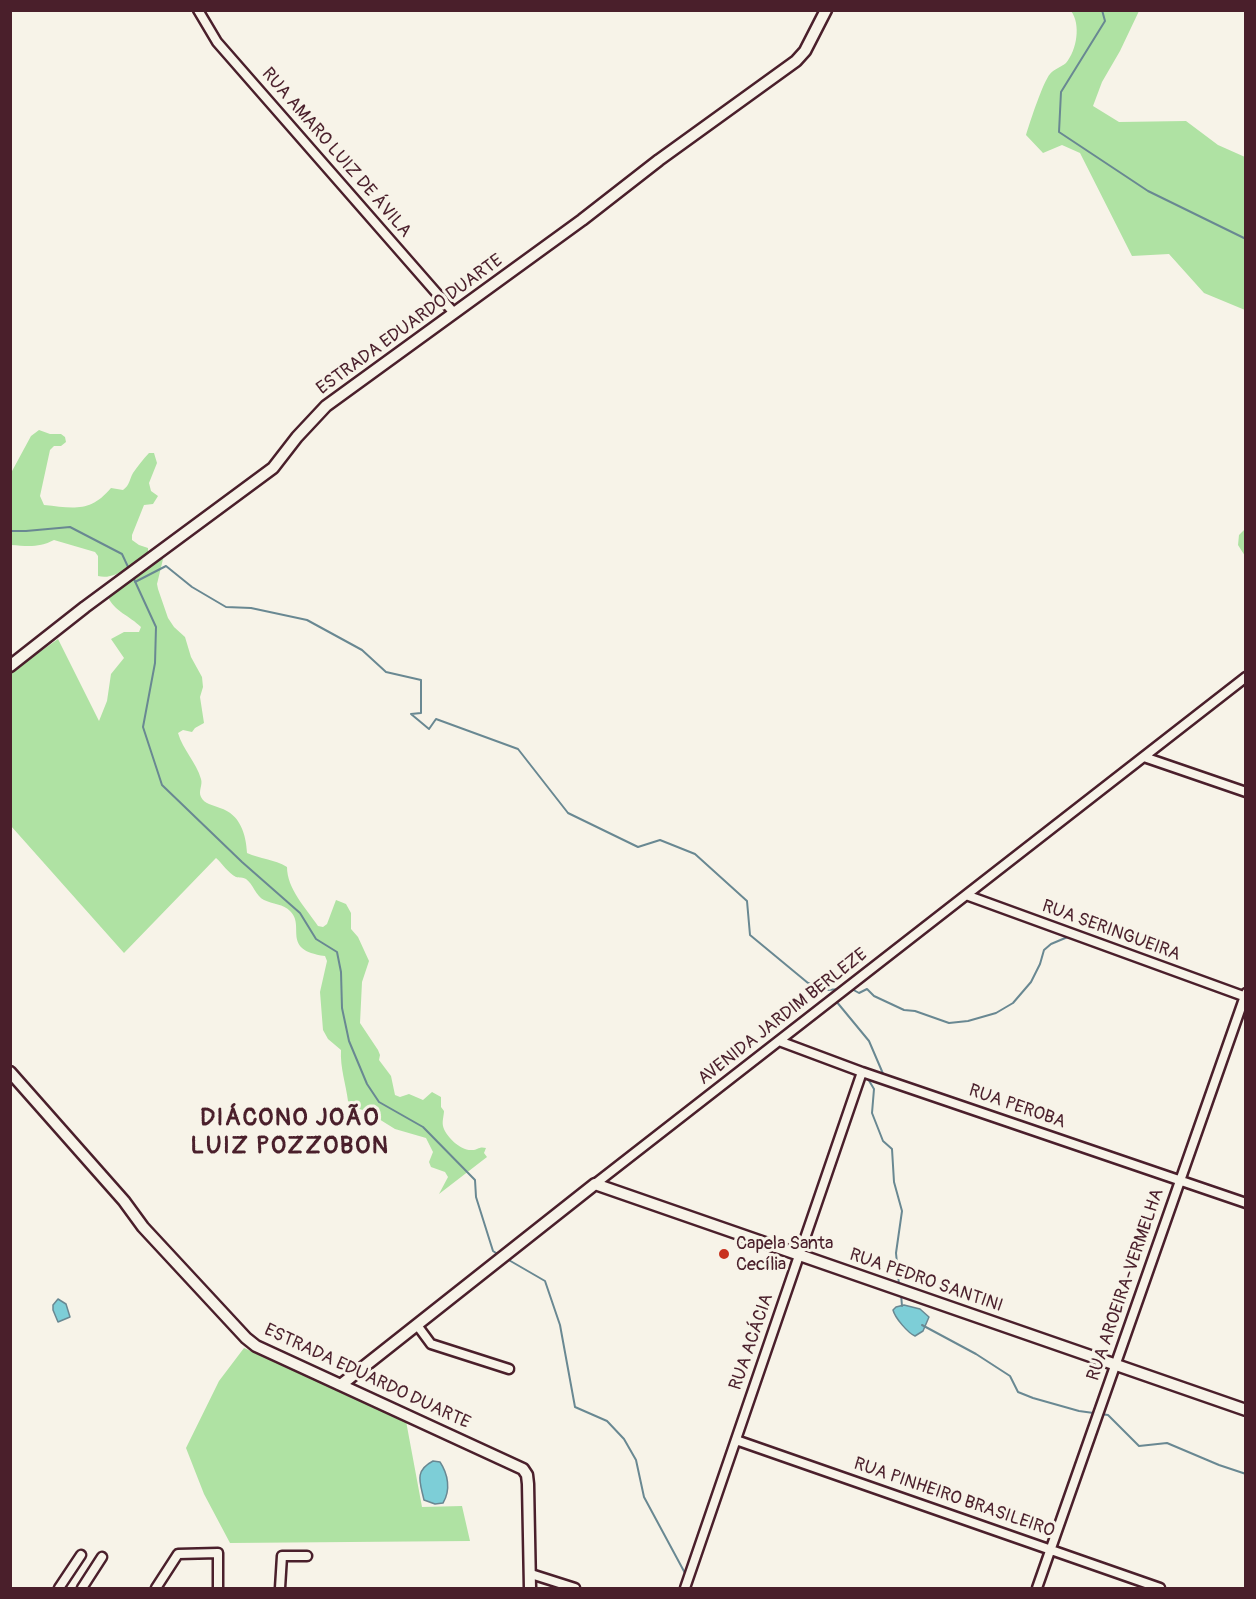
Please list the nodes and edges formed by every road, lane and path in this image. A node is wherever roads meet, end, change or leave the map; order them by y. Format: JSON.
{"nodes":[{"id":1,"x":198,"y":10,"type":"edge"},
{"id":2,"x":826,"y":10,"type":"edge"},
{"id":3,"x":454,"y":313,"type":"junction"},
{"id":4,"x":10,"y":666,"type":"edge"},
{"id":5,"x":1245,"y":678,"type":"edge"},
{"id":6,"x":1144,"y":757,"type":"junction"},
{"id":7,"x":1245,"y":792,"type":"edge"},
{"id":8,"x":966,"y":895,"type":"junction"},
{"id":9,"x":1245,"y":995,"type":"edge"},
{"id":10,"x":779,"y":1041,"type":"junction"},
{"id":11,"x":10,"y":1072,"type":"edge"},
{"id":12,"x":862,"y":1072,"type":"junction"},
{"id":13,"x":1180,"y":1180,"type":"junction"},
{"id":14,"x":596,"y":1184,"type":"junction"},
{"id":15,"x":1245,"y":1203,"type":"edge"},
{"id":16,"x":799,"y":1255,"type":"junction"},
{"id":17,"x":417,"y":1325,"type":"junction"},
{"id":18,"x":1116,"y":1365,"type":"junction"},
{"id":19,"x":509,"y":1368,"type":"dead end"},
{"id":20,"x":342,"y":1384,"type":"junction"},
{"id":21,"x":1245,"y":1410,"type":"edge"},
{"id":22,"x":736,"y":1440,"type":"junction"},
{"id":23,"x":1051,"y":1550,"type":"junction"},
{"id":24,"x":81,"y":1555,"type":"dead end"},
{"id":25,"x":307,"y":1556,"type":"dead end"},
{"id":26,"x":102,"y":1557,"type":"dead end"},
{"id":27,"x":531,"y":1574,"type":"junction"},
{"id":28,"x":59,"y":1588,"type":"edge"},
{"id":29,"x":82,"y":1588,"type":"edge"},
{"id":30,"x":156,"y":1588,"type":"edge"},
{"id":31,"x":218,"y":1588,"type":"edge"},
{"id":32,"x":280,"y":1588,"type":"edge"},
{"id":33,"x":530,"y":1588,"type":"edge"},
{"id":34,"x":575,"y":1588,"type":"edge"},
{"id":35,"x":685,"y":1588,"type":"edge"},
{"id":36,"x":1037,"y":1588,"type":"edge"},
{"id":37,"x":1160,"y":1588,"type":"edge"}],
"edges":[{"from":1,"to":3,"type":"street","name":"RUA AMARO LUIZ DE ÁVILA"},
{"from":2,"to":3,"type":"street","name":"ESTRADA EDUARDO DUARTE"},
{"from":3,"to":4,"type":"street","name":"ESTRADA EDUARDO DUARTE"},
{"from":5,"to":6,"type":"street","name":"AVENIDA JARDIM BERLEZE"},
{"from":6,"to":7,"type":"street"},
{"from":6,"to":8,"type":"street","name":"AVENIDA JARDIM BERLEZE"},
{"from":8,"to":9,"type":"street","name":"RUA SERINGUEIRA"},
{"from":8,"to":10,"type":"street","name":"AVENIDA JARDIM BERLEZE"},
{"from":9,"to":13,"type":"street","name":"RUA AROEIRA-VERMELHA"},
{"from":10,"to":12,"type":"street","name":"RUA PEROBA"},
{"from":10,"to":14,"type":"street","name":"AVENIDA JARDIM BERLEZE"},
{"from":11,"to":20,"type":"street","name":"ESTRADA EDUARDO DUARTE"},
{"from":12,"to":13,"type":"street","name":"RUA PEROBA"},
{"from":12,"to":16,"type":"street","name":"RUA ACÁCIA"},
{"from":13,"to":15,"type":"street","name":"RUA PEROBA"},
{"from":13,"to":18,"type":"street","name":"RUA AROEIRA-VERMELHA"},
{"from":14,"to":16,"type":"street","name":"RUA PEDRO SANTINI"},
{"from":14,"to":17,"type":"street","name":"AVENIDA JARDIM BERLEZE"},
{"from":16,"to":18,"type":"street","name":"RUA PEDRO SANTINI"},
{"from":16,"to":22,"type":"street","name":"RUA ACÁCIA"},
{"from":17,"to":19,"type":"street"},
{"from":17,"to":20,"type":"street","name":"AVENIDA JARDIM BERLEZE"},
{"from":18,"to":21,"type":"street","name":"RUA PEDRO SANTINI"},
{"from":18,"to":23,"type":"street","name":"RUA AROEIRA-VERMELHA"},
{"from":20,"to":27,"type":"street","name":"ESTRADA EDUARDO DUARTE"},
{"from":22,"to":23,"type":"street","name":"RUA PINHEIRO BRASILEIRO"},
{"from":22,"to":35,"type":"street","name":"RUA ACÁCIA"},
{"from":23,"to":36,"type":"street","name":"RUA AROEIRA-VERMELHA"},
{"from":23,"to":37,"type":"street","name":"RUA PINHEIRO BRASILEIRO"},
{"from":24,"to":28,"type":"street"},
{"from":25,"to":32,"type":"street"},
{"from":26,"to":29,"type":"street"},
{"from":27,"to":33,"type":"street","name":"ESTRADA EDUARDO DUARTE"},
{"from":27,"to":34,"type":"street"},
{"from":30,"to":31,"type":"street"}]}
